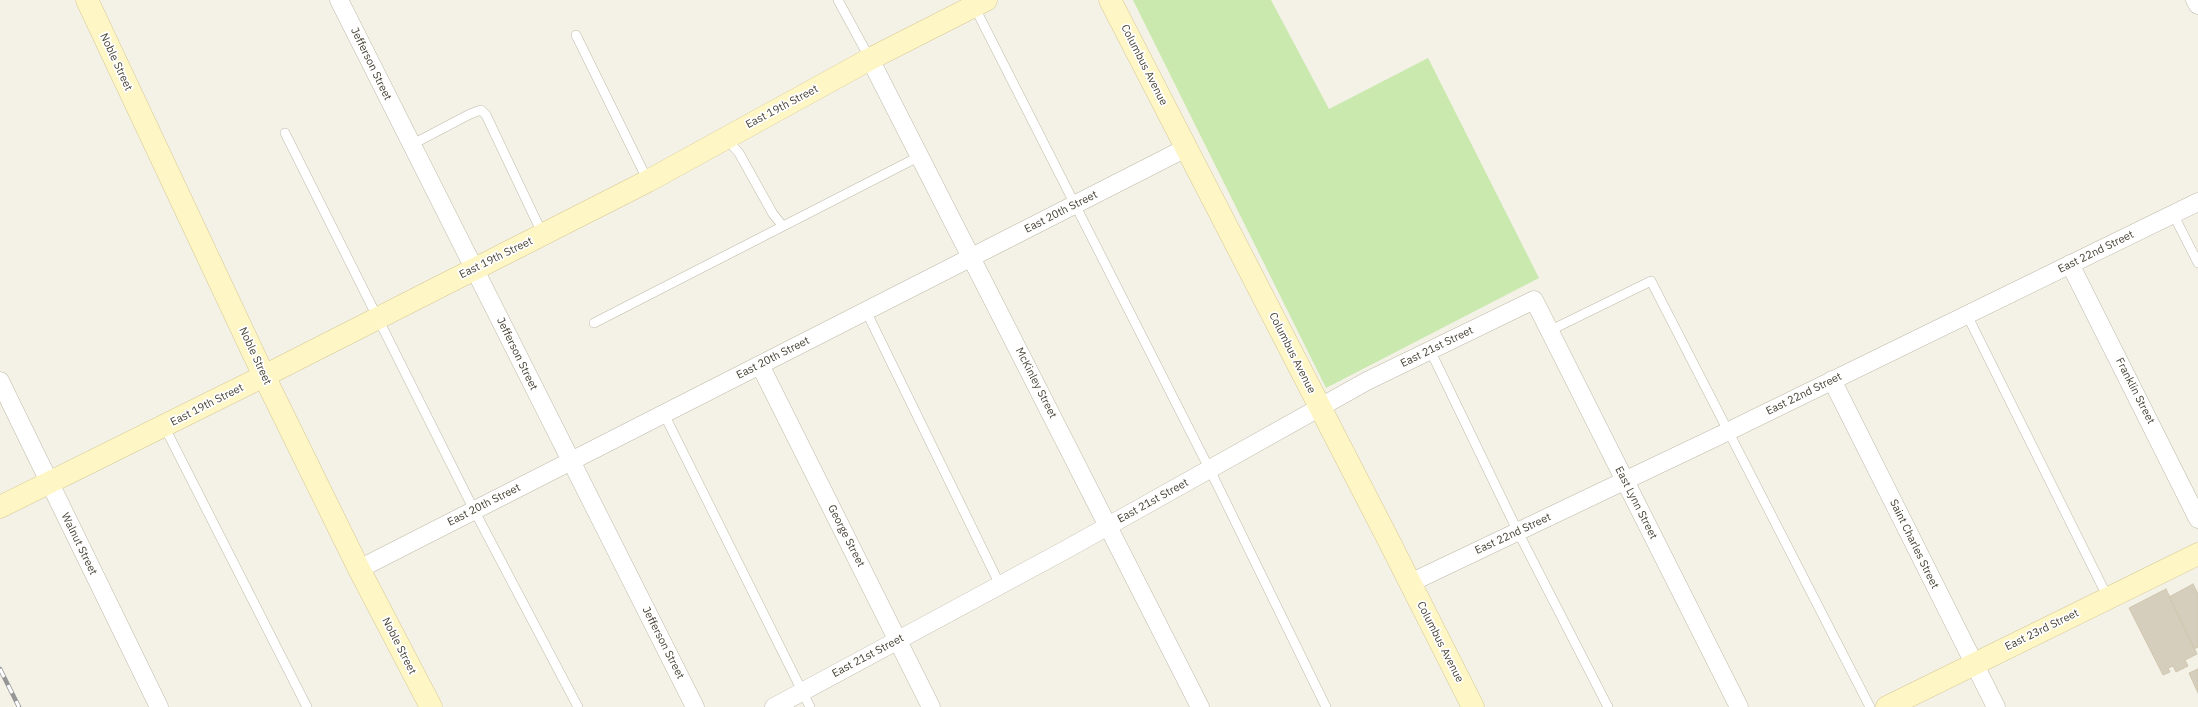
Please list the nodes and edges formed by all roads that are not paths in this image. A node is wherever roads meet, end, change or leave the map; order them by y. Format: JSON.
{"nodes":[{"id":1,"x":87,"y":0,"type":"edge"},
{"id":2,"x":339,"y":0,"type":"edge"},
{"id":3,"x":838,"y":0,"type":"edge"},
{"id":4,"x":1110,"y":0,"type":"edge"},
{"id":5,"x":2195,"y":0,"type":"edge"},
{"id":6,"x":980,"y":3,"type":"edge"},
{"id":7,"x":2198,"y":5,"type":"edge"},
{"id":8,"x":576,"y":35,"type":"dead end"},
{"id":9,"x":870,"y":59,"type":"junction"},
{"id":10,"x":285,"y":133,"type":"dead end"},
{"id":11,"x":726,"y":138,"type":"junction"},
{"id":12,"x":411,"y":145,"type":"junction"},
{"id":13,"x":1186,"y":148,"type":"junction"},
{"id":14,"x":920,"y":156,"type":"junction"},
{"id":15,"x":648,"y":181,"type":"junction"},
{"id":16,"x":2198,"y":202,"type":"edge"},
{"id":17,"x":1075,"y":205,"type":"junction"},
{"id":18,"x":2173,"y":214,"type":"junction"},
{"id":19,"x":782,"y":225,"type":"junction"},
{"id":20,"x":543,"y":235,"type":"junction"},
{"id":21,"x":972,"y":257,"type":"junction"},
{"id":22,"x":2198,"y":263,"type":"edge"},
{"id":23,"x":2070,"y":264,"type":"junction"},
{"id":24,"x":475,"y":268,"type":"junction"},
{"id":25,"x":1534,"y":300,"type":"joint"},
{"id":26,"x":866,"y":311,"type":"junction"},
{"id":27,"x":1967,"y":315,"type":"junction"},
{"id":28,"x":378,"y":318,"type":"junction"},
{"id":29,"x":594,"y":323,"type":"dead end"},
{"id":30,"x":1549,"y":331,"type":"junction"},
{"id":31,"x":1430,"y":350,"type":"junction"},
{"id":32,"x":760,"y":365,"type":"junction"},
{"id":33,"x":264,"y":376,"type":"junction"},
{"id":34,"x":1832,"y":380,"type":"junction"},
{"id":35,"x":0,"y":381,"type":"edge"},
{"id":36,"x":1321,"y":408,"type":"junction"},
{"id":37,"x":664,"y":414,"type":"junction"},
{"id":38,"x":164,"y":426,"type":"junction"},
{"id":39,"x":1729,"y":431,"type":"junction"},
{"id":40,"x":570,"y":462,"type":"junction"},
{"id":41,"x":1210,"y":470,"type":"junction"},
{"id":42,"x":1625,"y":481,"type":"junction"},
{"id":43,"x":49,"y":483,"type":"junction"},
{"id":44,"x":0,"y":507,"type":"edge"},
{"id":45,"x":474,"y":510,"type":"junction"},
{"id":46,"x":2198,"y":519,"type":"edge"},
{"id":47,"x":1109,"y":525,"type":"junction"},
{"id":48,"x":1518,"y":532,"type":"junction"},
{"id":49,"x":2198,"y":554,"type":"edge"},
{"id":50,"x":359,"y":569,"type":"junction"},
{"id":51,"x":1410,"y":583,"type":"junction"},
{"id":52,"x":1000,"y":585,"type":"junction"},
{"id":53,"x":2108,"y":598,"type":"junction"},
{"id":54,"x":898,"y":640,"type":"junction"},
{"id":55,"x":1974,"y":664,"type":"junction"},
{"id":56,"x":806,"y":699,"type":"edge"},
{"id":57,"x":159,"y":707,"type":"edge"},
{"id":58,"x":307,"y":707,"type":"edge"},
{"id":59,"x":431,"y":707,"type":"edge"},
{"id":60,"x":578,"y":707,"type":"edge"},
{"id":61,"x":696,"y":707,"type":"edge"},
{"id":62,"x":774,"y":707,"type":"edge"},
{"id":63,"x":931,"y":707,"type":"edge"},
{"id":64,"x":1200,"y":707,"type":"edge"},
{"id":65,"x":1326,"y":707,"type":"edge"},
{"id":66,"x":1473,"y":707,"type":"edge"},
{"id":67,"x":1608,"y":707,"type":"edge"},
{"id":68,"x":1738,"y":707,"type":"edge"},
{"id":69,"x":1870,"y":707,"type":"edge"},
{"id":70,"x":1887,"y":707,"type":"edge"},
{"id":71,"x":1996,"y":707,"type":"edge"}],
"edges":[{"from":1,"to":33,"type":"street","name":"Noble Street"},
{"from":2,"to":12,"type":"street","name":"Jefferson Street"},
{"from":3,"to":9,"type":"lane"},
{"from":4,"to":13,"type":"street","name":"Columbus Avenue"},
{"from":5,"to":7,"type":"street"},
{"from":6,"to":9,"type":"street","name":"East 19th Street"},
{"from":6,"to":17,"type":"lane"},
{"from":8,"to":15,"type":"lane"},
{"from":9,"to":11,"type":"street","name":"East 19th Street"},
{"from":9,"to":14,"type":"street","name":"McKinley Street"},
{"from":10,"to":28,"type":"lane"},
{"from":11,"to":15,"type":"street","name":"East 19th Street"},
{"from":11,"to":19,"type":"lane"},
{"from":12,"to":20,"type":"lane"},
{"from":12,"to":24,"type":"street","name":"Jefferson Street"},
{"from":13,"to":17,"type":"street","name":"East 20th Street"},
{"from":13,"to":36,"type":"street","name":"Columbus Avenue"},
{"from":14,"to":19,"type":"lane"},
{"from":14,"to":21,"type":"street","name":"McKinley Street"},
{"from":15,"to":20,"type":"street","name":"East 19th Street"},
{"from":16,"to":18,"type":"street","name":"East 22nd Street"},
{"from":17,"to":21,"type":"street","name":"East 20th Street"},
{"from":17,"to":41,"type":"lane"},
{"from":18,"to":22,"type":"lane"},
{"from":18,"to":23,"type":"street","name":"East 22nd Street"},
{"from":19,"to":29,"type":"lane"},
{"from":20,"to":24,"type":"street","name":"East 19th Street"},
{"from":21,"to":26,"type":"street","name":"East 20th Street"},
{"from":21,"to":47,"type":"street","name":"McKinley Street"},
{"from":23,"to":27,"type":"street","name":"East 22nd Street"},
{"from":23,"to":46,"type":"street","name":"Franklin Street"},
{"from":24,"to":28,"type":"street","name":"East 19th Street"},
{"from":24,"to":40,"type":"street","name":"Jefferson Street"},
{"from":25,"to":30,"type":"street","name":"East Lynn Street"},
{"from":25,"to":31,"type":"street","name":"East 21st Street"},
{"from":26,"to":32,"type":"street","name":"East 20th Street"},
{"from":26,"to":52,"type":"lane"},
{"from":27,"to":34,"type":"street","name":"East 22nd Street"},
{"from":27,"to":53,"type":"lane"},
{"from":28,"to":33,"type":"street","name":"East 19th Street"},
{"from":28,"to":45,"type":"lane"},
{"from":30,"to":39,"type":"lane"},
{"from":30,"to":42,"type":"street","name":"East Lynn Street"},
{"from":31,"to":36,"type":"street","name":"East 21st Street"},
{"from":31,"to":48,"type":"lane"},
{"from":32,"to":37,"type":"street","name":"East 20th Street"},
{"from":32,"to":54,"type":"street","name":"George Street"},
{"from":33,"to":38,"type":"street","name":"East 19th Street"},
{"from":33,"to":50,"type":"street","name":"Noble Street"},
{"from":34,"to":39,"type":"street","name":"East 22nd Street"},
{"from":34,"to":55,"type":"street","name":"Saint Charles Street"},
{"from":35,"to":43,"type":"street","name":"Walnut Street"},
{"from":36,"to":41,"type":"street","name":"East 21st Street"},
{"from":36,"to":51,"type":"street","name":"Columbus Avenue"},
{"from":37,"to":40,"type":"street","name":"East 20th Street"},
{"from":37,"to":56,"type":"lane"},
{"from":38,"to":43,"type":"street","name":"East 19th Street"},
{"from":38,"to":58,"type":"lane"},
{"from":39,"to":42,"type":"street","name":"East 22nd Street"},
{"from":39,"to":69,"type":"lane"},
{"from":40,"to":45,"type":"street","name":"East 20th Street"},
{"from":40,"to":61,"type":"street","name":"Jefferson Street"},
{"from":41,"to":47,"type":"street","name":"East 21st Street"},
{"from":41,"to":65,"type":"lane"},
{"from":42,"to":48,"type":"street","name":"East 22nd Street"},
{"from":42,"to":68,"type":"street","name":"East Lynn Street"},
{"from":43,"to":44,"type":"street","name":"East 19th Street"},
{"from":43,"to":57,"type":"street","name":"Walnut Street"},
{"from":45,"to":50,"type":"street","name":"East 20th Street"},
{"from":45,"to":60,"type":"lane"},
{"from":47,"to":52,"type":"street","name":"East 21st Street"},
{"from":47,"to":64,"type":"street","name":"McKinley Street"},
{"from":48,"to":51,"type":"street","name":"East 22nd Street"},
{"from":48,"to":67,"type":"lane"},
{"from":49,"to":53,"type":"street","name":"East 23rd Street"},
{"from":50,"to":59,"type":"street","name":"Noble Street"},
{"from":51,"to":66,"type":"street","name":"Columbus Avenue"},
{"from":52,"to":54,"type":"street","name":"East 21st Street"},
{"from":53,"to":55,"type":"street","name":"East 23rd Street"},
{"from":54,"to":56,"type":"street","name":"East 21st Street"},
{"from":54,"to":63,"type":"street","name":"George Street"},
{"from":55,"to":70,"type":"street","name":"East 23rd Street"},
{"from":55,"to":71,"type":"street","name":"Saint Charles Street"},
{"from":56,"to":62,"type":"street","name":"East 21st Street"}]}
